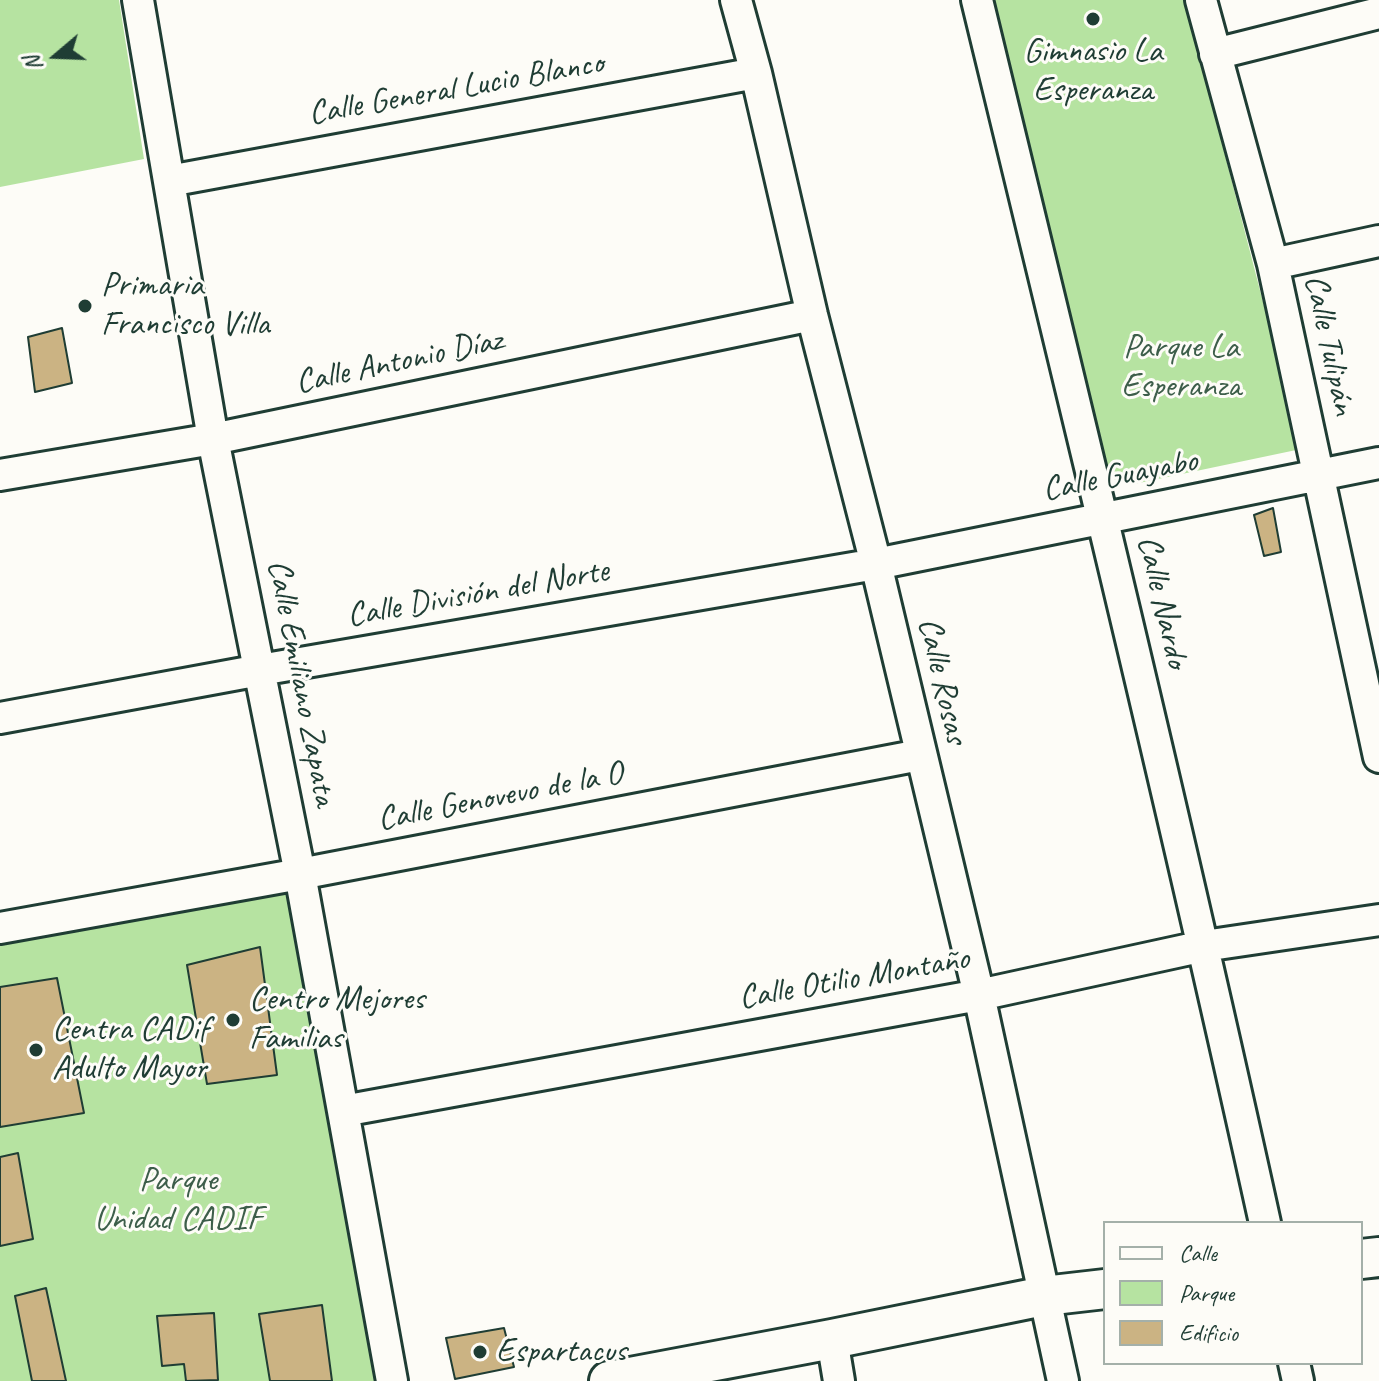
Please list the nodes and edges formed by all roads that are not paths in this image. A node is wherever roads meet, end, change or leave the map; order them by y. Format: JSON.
{"nodes":[{"id":1,"x":138,"y":0,"type":"edge"},
{"id":2,"x":736,"y":0,"type":"edge"},
{"id":3,"x":977,"y":0,"type":"edge"},
{"id":4,"x":1201,"y":0,"type":"edge"},
{"id":5,"x":1379,"y":13,"type":"edge"},
{"id":6,"x":1215,"y":54,"type":"junction"},
{"id":7,"x":756,"y":73,"type":"junction"},
{"id":8,"x":169,"y":181,"type":"junction"},
{"id":9,"x":1379,"y":241,"type":"edge"},
{"id":10,"x":1273,"y":264,"type":"junction"},
{"id":11,"x":812,"y":315,"type":"junction"},
{"id":12,"x":213,"y":439,"type":"junction"},
{"id":13,"x":1379,"y":463,"type":"edge"},
{"id":14,"x":1319,"y":474,"type":"junction"},
{"id":15,"x":0,"y":475,"type":"edge"},
{"id":16,"x":1103,"y":518,"type":"junction"},
{"id":17,"x":876,"y":564,"type":"junction"},
{"id":18,"x":260,"y":670,"type":"junction"},
{"id":19,"x":0,"y":718,"type":"edge"},
{"id":20,"x":920,"y":755,"type":"junction"},
{"id":21,"x":1379,"y":757,"type":"edge"},
{"id":22,"x":300,"y":874,"type":"junction"},
{"id":23,"x":1379,"y":920,"type":"edge"},
{"id":24,"x":0,"y":928,"type":"edge"},
{"id":25,"x":1204,"y":946,"type":"junction"},
{"id":26,"x":979,"y":995,"type":"junction"},
{"id":27,"x":343,"y":1111,"type":"junction"},
{"id":28,"x":1265,"y":1221,"type":"edge"},
{"id":29,"x":1103,"y":1289,"type":"edge"},
{"id":30,"x":1044,"y":1296,"type":"junction"},
{"id":31,"x":832,"y":1339,"type":"junction"},
{"id":32,"x":392,"y":1381,"type":"edge"},
{"id":33,"x":611,"y":1381,"type":"edge"},
{"id":34,"x":839,"y":1381,"type":"edge"},
{"id":35,"x":1063,"y":1381,"type":"edge"}],
"edges":[{"from":1,"to":8,"type":"street","name":"Calle Emiliano Zapata"},
{"from":2,"to":7,"type":"street","name":"Calle Rosas"},
{"from":3,"to":16,"type":"street","name":"Calle Nardo"},
{"from":4,"to":6,"type":"street","name":"Calle Tulipán"},
{"from":5,"to":6,"type":"street"},
{"from":6,"to":10,"type":"street","name":"Calle Tulipán"},
{"from":7,"to":8,"type":"street","name":"Calle General Lucio Blanco"},
{"from":7,"to":11,"type":"street","name":"Calle Rosas"},
{"from":8,"to":12,"type":"street","name":"Calle Emiliano Zapata"},
{"from":9,"to":10,"type":"street"},
{"from":10,"to":14,"type":"street","name":"Calle Tulipán"},
{"from":11,"to":12,"type":"street","name":"Calle Antonio Díaz"},
{"from":11,"to":17,"type":"street","name":"Calle Rosas"},
{"from":12,"to":15,"type":"street","name":"Calle Antonio Díaz"},
{"from":12,"to":18,"type":"street","name":"Calle Emiliano Zapata"},
{"from":13,"to":14,"type":"street","name":"Calle Guayabo"},
{"from":14,"to":16,"type":"street","name":"Calle Guayabo"},
{"from":14,"to":21,"type":"street","name":"Calle Tulipán"},
{"from":16,"to":17,"type":"street","name":"Calle Guayabo"},
{"from":16,"to":25,"type":"street","name":"Calle Nardo"},
{"from":17,"to":18,"type":"street","name":"Calle División del Norte"},
{"from":17,"to":20,"type":"street","name":"Calle Rosas"},
{"from":18,"to":19,"type":"street","name":"Calle División del Norte"},
{"from":18,"to":22,"type":"street","name":"Calle Emiliano Zapata"},
{"from":20,"to":22,"type":"street","name":"Calle Genovevo de la O"},
{"from":20,"to":26,"type":"street","name":"Calle Rosas"},
{"from":22,"to":24,"type":"street","name":"Calle Genovevo de la O"},
{"from":22,"to":27,"type":"street","name":"Calle Emiliano Zapata"},
{"from":23,"to":25,"type":"street","name":"Calle Otilio Montaño"},
{"from":25,"to":26,"type":"street","name":"Calle Otilio Montaño"},
{"from":25,"to":28,"type":"street","name":"Calle Nardo"},
{"from":26,"to":27,"type":"street","name":"Calle Otilio Montaño"},
{"from":26,"to":30,"type":"street","name":"Calle Rosas"},
{"from":27,"to":32,"type":"street","name":"Calle Emiliano Zapata"},
{"from":29,"to":30,"type":"street"},
{"from":30,"to":31,"type":"street"},
{"from":30,"to":35,"type":"street","name":"Calle Rosas"},
{"from":31,"to":33,"type":"street"},
{"from":31,"to":34,"type":"street"}]}
